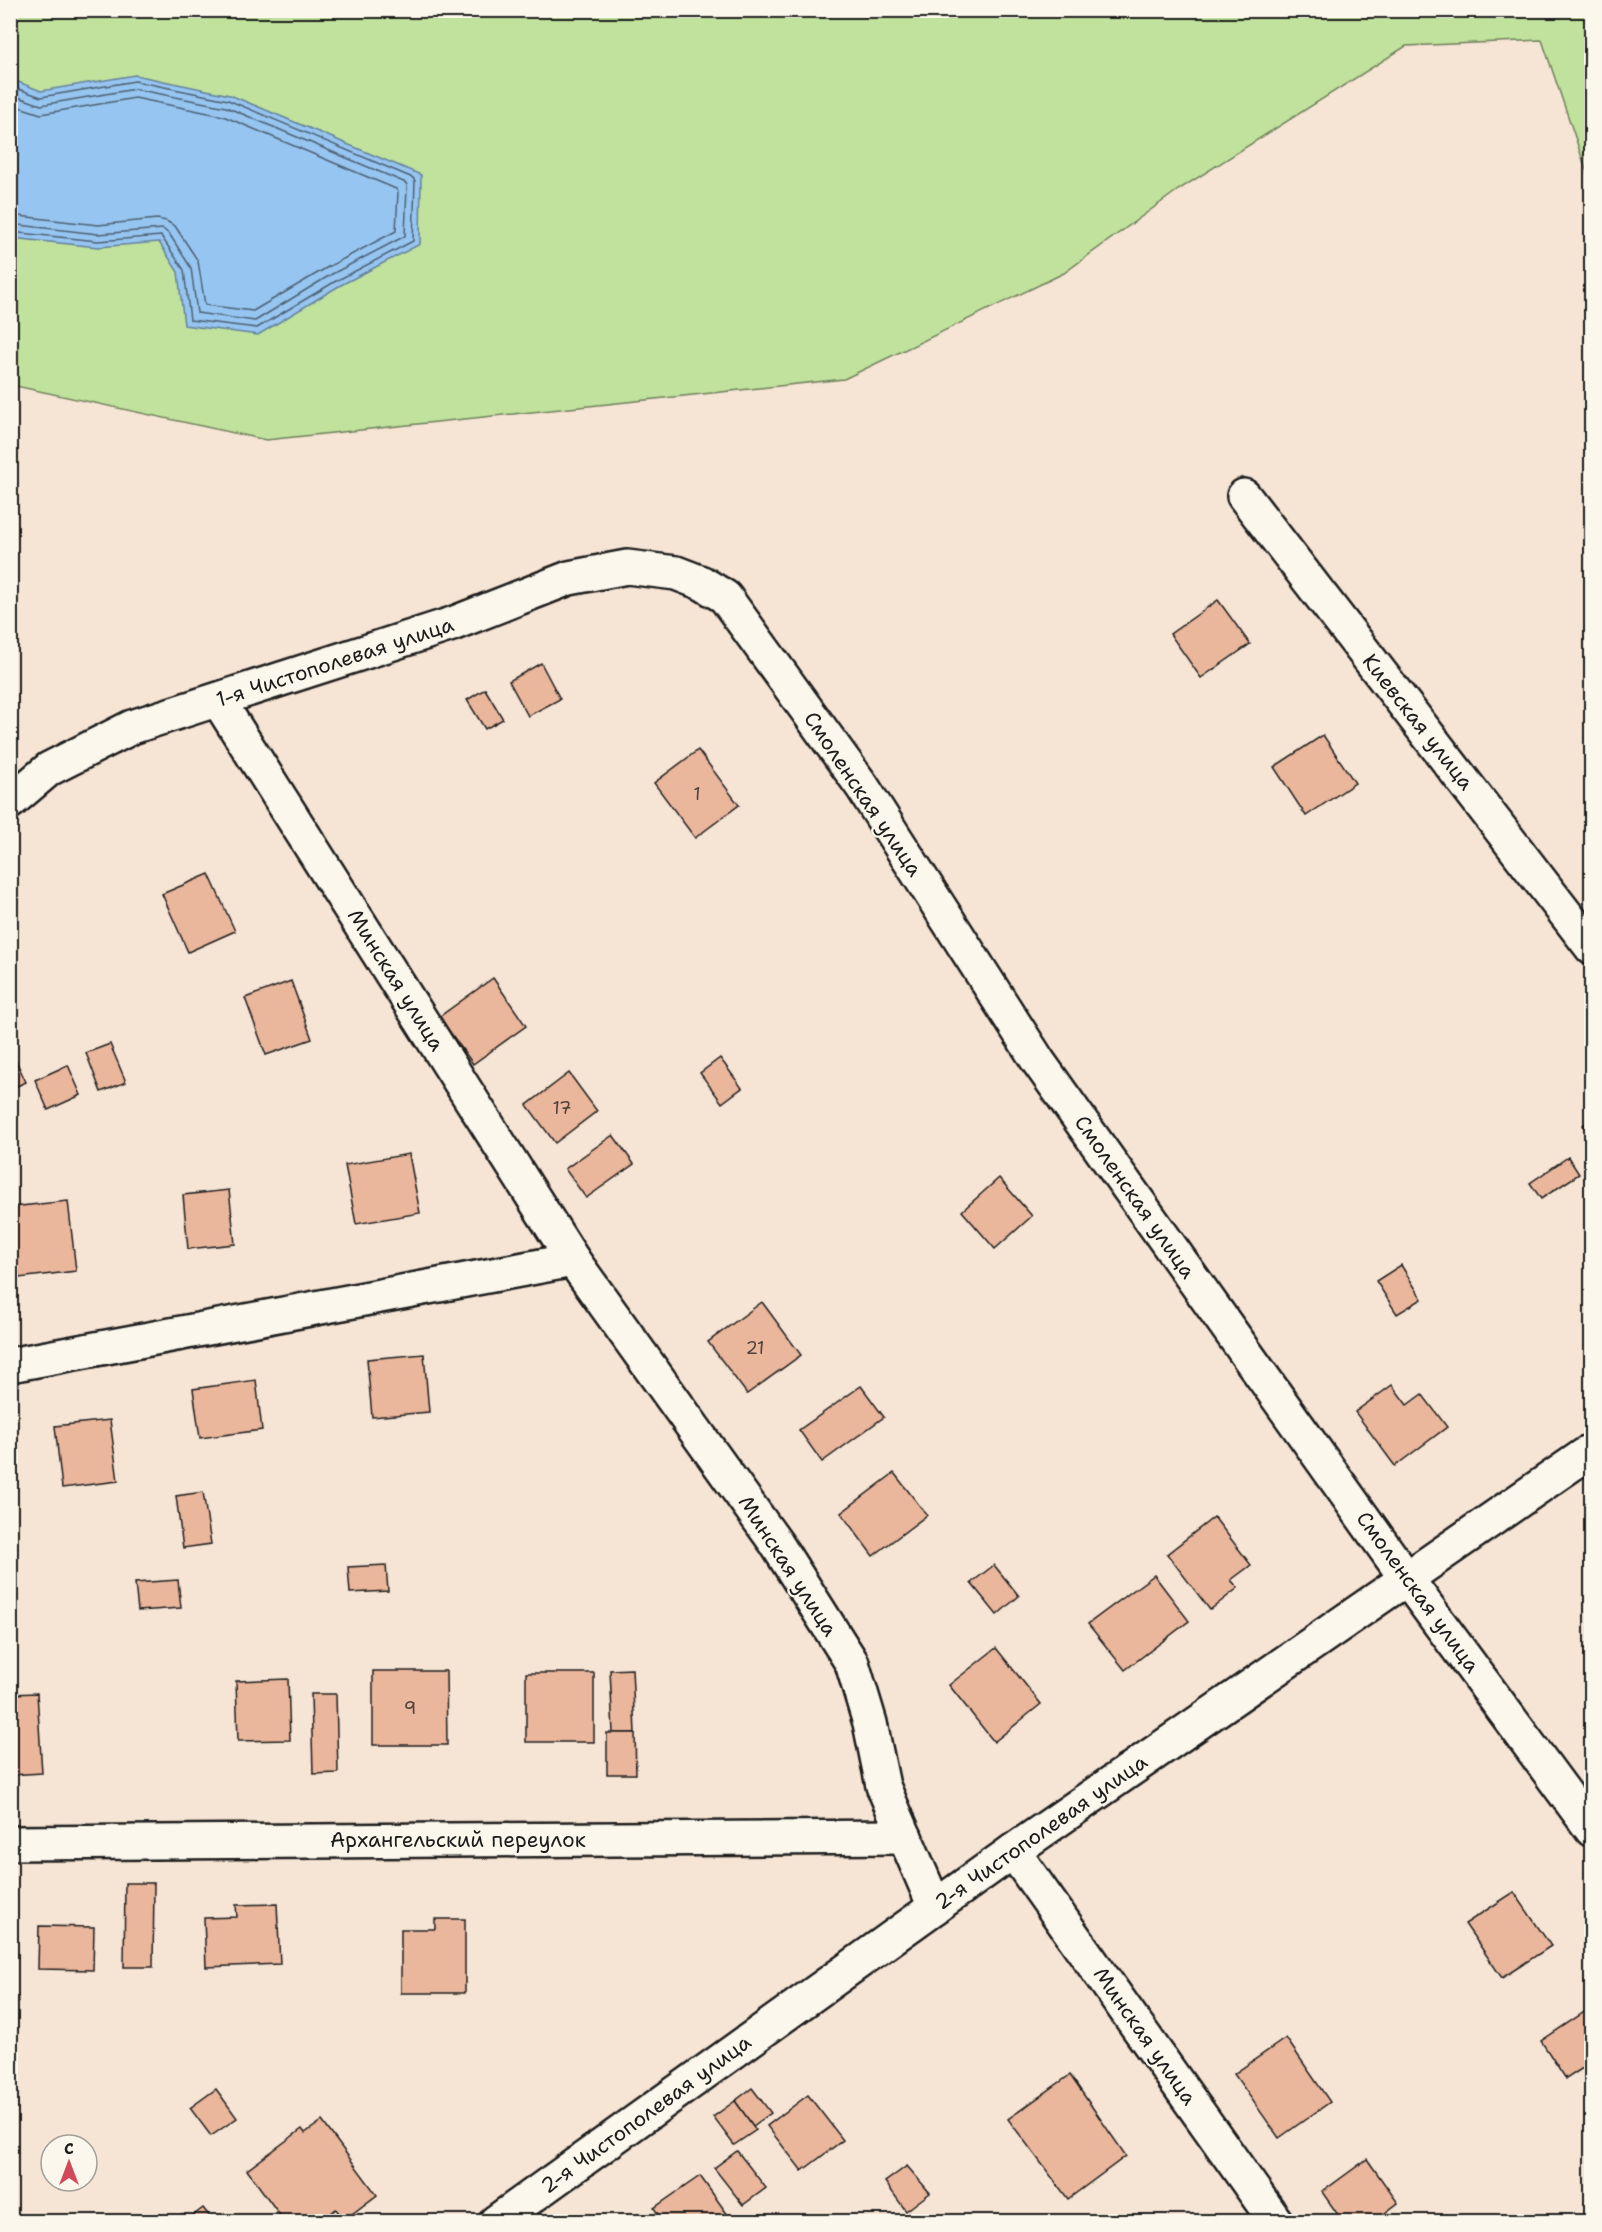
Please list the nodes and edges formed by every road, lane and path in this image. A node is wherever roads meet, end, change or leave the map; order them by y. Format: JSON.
{"nodes":[{"id":1,"x":1244,"y":496,"type":"dead end"},
{"id":2,"x":676,"y":573,"type":"joint"},
{"id":3,"x":218,"y":700,"type":"junction"},
{"id":4,"x":10,"y":802,"type":"edge"},
{"id":5,"x":1592,"y":948,"type":"edge"},
{"id":6,"x":573,"y":1260,"type":"junction"},
{"id":7,"x":10,"y":1365,"type":"edge"},
{"id":8,"x":1592,"y":1450,"type":"edge"},
{"id":9,"x":1406,"y":1578,"type":"junction"},
{"id":10,"x":1592,"y":1830,"type":"edge"},
{"id":11,"x":905,"y":1837,"type":"junction"},
{"id":12,"x":10,"y":1843,"type":"edge"},
{"id":13,"x":1013,"y":1851,"type":"junction"},
{"id":14,"x":935,"y":1907,"type":"junction"},
{"id":15,"x":496,"y":2222,"type":"edge"},
{"id":16,"x":1276,"y":2222,"type":"edge"}],
"edges":[{"from":1,"to":5,"type":"street","name":"Киевская улица"},
{"from":2,"to":3,"type":"street","name":"1-я Чистополевая улица"},
{"from":2,"to":9,"type":"street","name":"Смоленская улица"},
{"from":3,"to":4,"type":"street","name":"1-я Чистополевая улица"},
{"from":3,"to":6,"type":"street","name":"Минская улица"},
{"from":6,"to":7,"type":"street"},
{"from":6,"to":11,"type":"street","name":"Минская улица"},
{"from":8,"to":9,"type":"street","name":"2-я Чистополевая улица"},
{"from":9,"to":10,"type":"street","name":"Смоленская улица"},
{"from":9,"to":13,"type":"street","name":"2-я Чистополевая улица"},
{"from":11,"to":12,"type":"street","name":"Архангельский переулок"},
{"from":11,"to":14,"type":"street","name":"Минская улица"},
{"from":13,"to":14,"type":"street","name":"2-я Чистополевая улица"},
{"from":13,"to":16,"type":"street","name":"Минская улица"},
{"from":14,"to":15,"type":"street","name":"2-я Чистополевая улица"}]}
